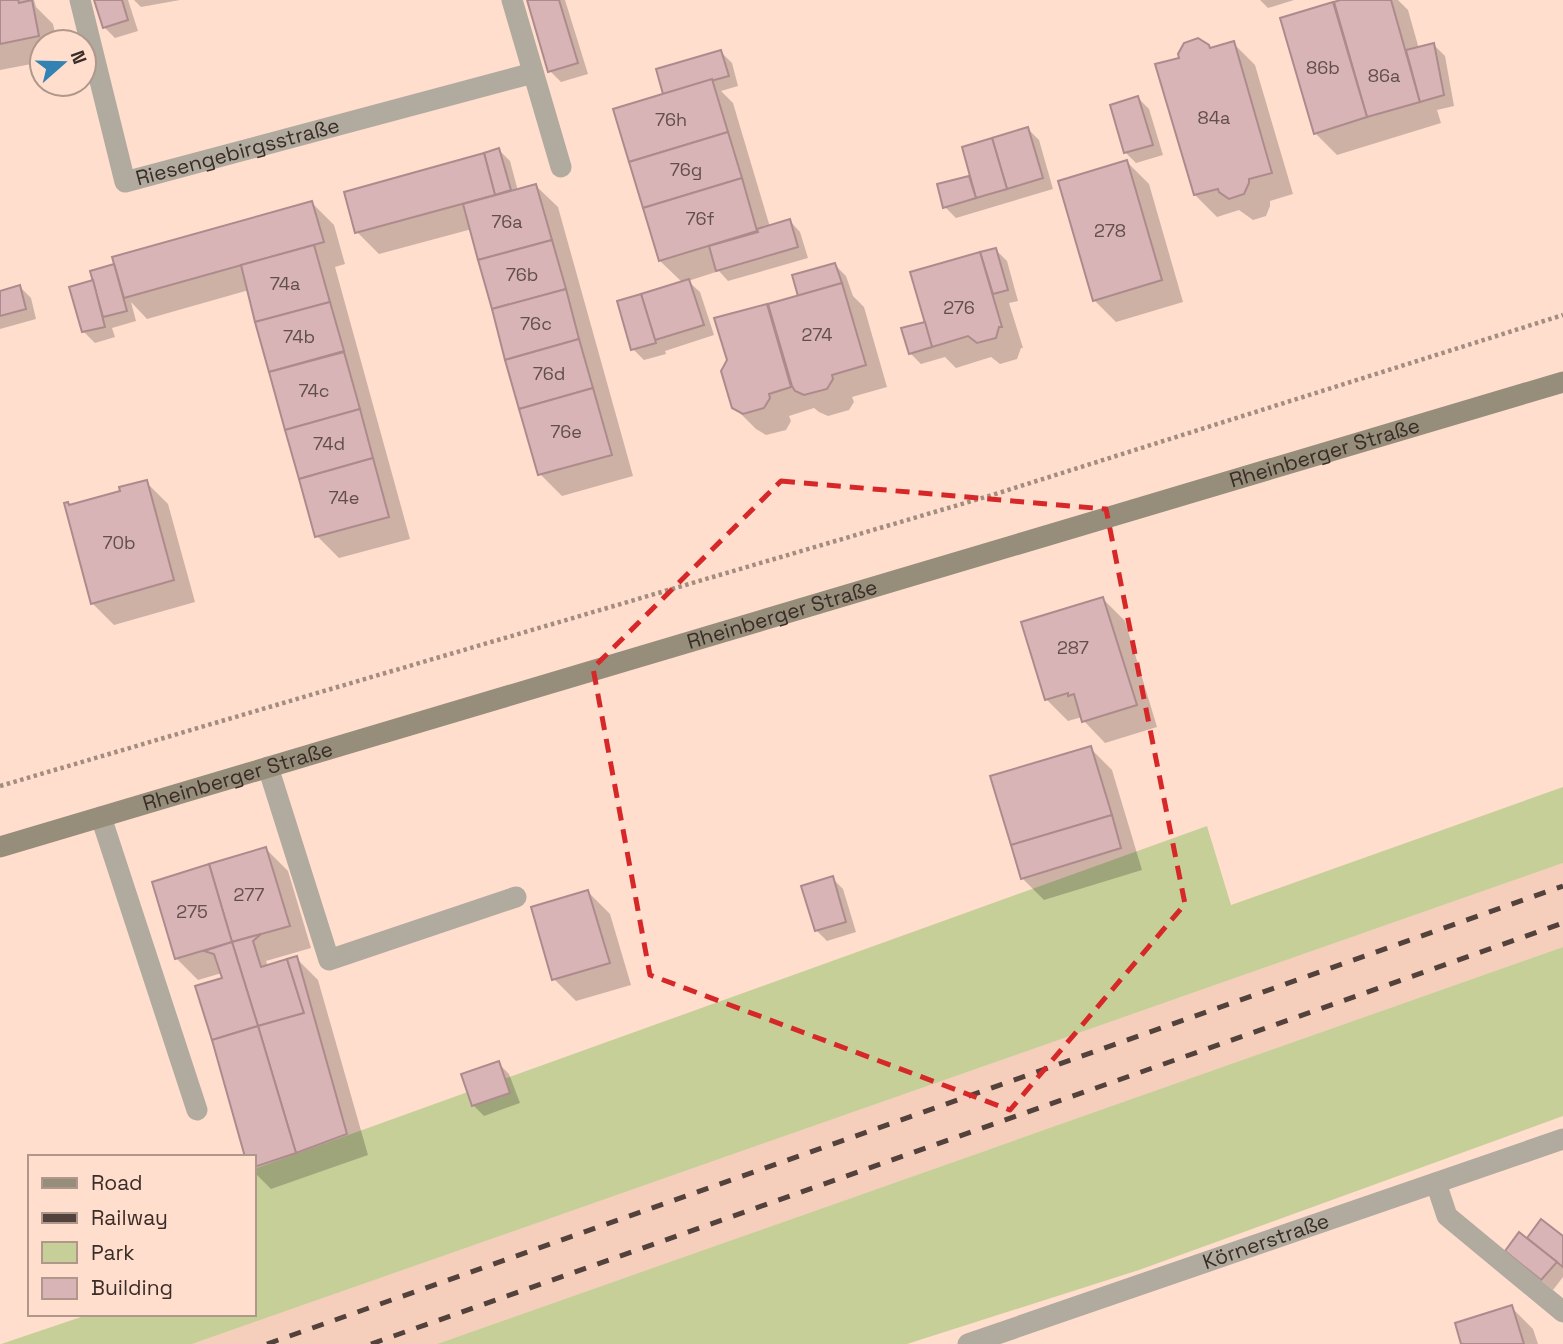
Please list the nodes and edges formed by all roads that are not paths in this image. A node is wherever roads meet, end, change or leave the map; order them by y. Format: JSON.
{"nodes":[{"id":1,"x":80,"y":0,"type":"edge"},
{"id":2,"x":512,"y":0,"type":"edge"},
{"id":3,"x":533,"y":73,"type":"junction"},
{"id":4,"x":561,"y":167,"type":"dead end"},
{"id":5,"x":1563,"y":382,"type":"edge"},
{"id":6,"x":268,"y":767,"type":"junction"},
{"id":7,"x":101,"y":817,"type":"junction"},
{"id":8,"x":0,"y":847,"type":"edge"},
{"id":9,"x":516,"y":897,"type":"dead end"},
{"id":10,"x":197,"y":1110,"type":"dead end"},
{"id":11,"x":1563,"y":1139,"type":"edge"},
{"id":12,"x":1436,"y":1183,"type":"junction"},
{"id":13,"x":1563,"y":1312,"type":"edge"},
{"id":14,"x":968,"y":1344,"type":"edge"}],
"edges":[{"from":1,"to":3,"type":"street","name":"Riesengebirgsstraße"},
{"from":2,"to":3,"type":"street"},
{"from":3,"to":4,"type":"street"},
{"from":5,"to":6,"type":"main road","name":"Rheinberger Straße"},
{"from":6,"to":7,"type":"main road","name":"Rheinberger Straße"},
{"from":6,"to":9,"type":"street"},
{"from":7,"to":8,"type":"main road","name":"Rheinberger Straße"},
{"from":7,"to":10,"type":"street"},
{"from":11,"to":12,"type":"street","name":"Körnerstraße"},
{"from":12,"to":13,"type":"street"},
{"from":12,"to":14,"type":"street","name":"Körnerstraße"}]}
